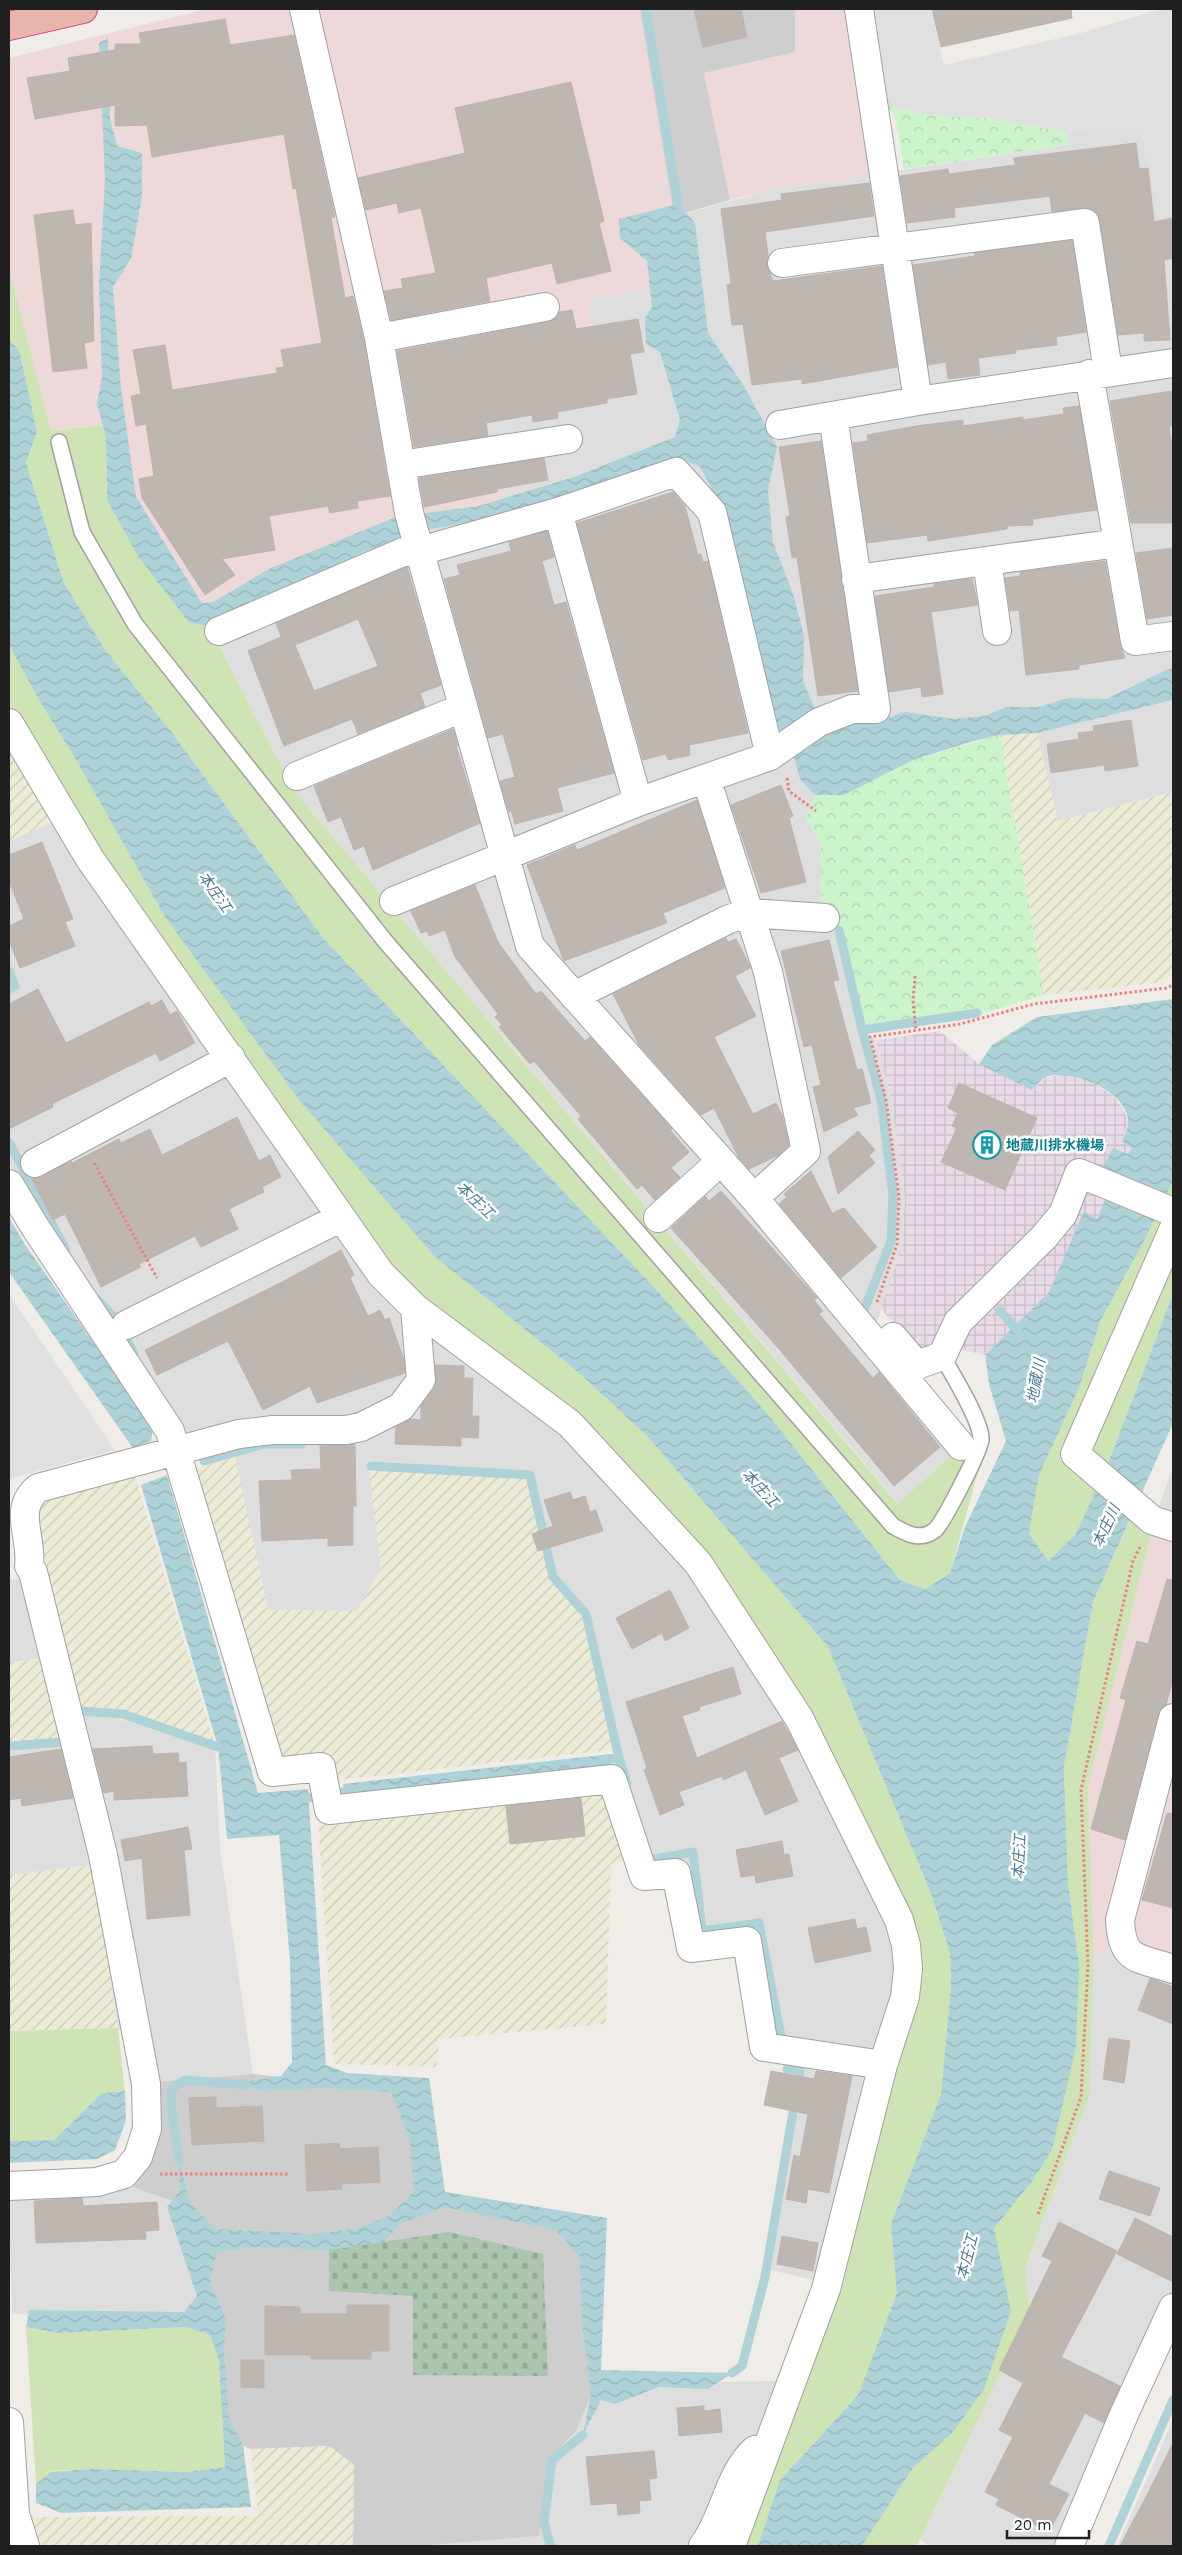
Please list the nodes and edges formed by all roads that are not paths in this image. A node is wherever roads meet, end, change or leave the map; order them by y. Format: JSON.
{"nodes":[{"id":1,"x":83,"y":9,"type":"edge"},
{"id":2,"x":304,"y":9,"type":"edge"},
{"id":3,"x":859,"y":9,"type":"edge"},
{"id":4,"x":9,"y":26,"type":"edge"},
{"id":5,"x":894,"y":249,"type":"junction"},
{"id":6,"x":782,"y":263,"type":"dead end"},
{"id":7,"x":545,"y":307,"type":"dead end"},
{"id":8,"x":379,"y":338,"type":"junction"},
{"id":9,"x":1173,"y":363,"type":"edge"},
{"id":10,"x":1099,"y":373,"type":"junction"},
{"id":11,"x":918,"y":401,"type":"junction"},
{"id":12,"x":832,"y":416,"type":"junction"},
{"id":13,"x":780,"y":425,"type":"dead end"},
{"id":14,"x":568,"y":439,"type":"dead end"},
{"id":15,"x":59,"y":442,"type":"dead end"},
{"id":16,"x":401,"y":465,"type":"junction"},
{"id":17,"x":558,"y":512,"type":"junction"},
{"id":18,"x":1118,"y":543,"type":"junction"},
{"id":19,"x":418,"y":545,"type":"junction"},
{"id":20,"x":987,"y":561,"type":"junction"},
{"id":21,"x":856,"y":579,"type":"junction"},
{"id":22,"x":219,"y":631,"type":"dead end"},
{"id":23,"x":997,"y":631,"type":"dead end"},
{"id":24,"x":1173,"y":636,"type":"edge"},
{"id":25,"x":462,"y":708,"type":"junction"},
{"id":26,"x":9,"y":723,"type":"edge"},
{"id":27,"x":778,"y":751,"type":"junction"},
{"id":28,"x":297,"y":776,"type":"dead end"},
{"id":29,"x":706,"y":778,"type":"junction"},
{"id":30,"x":638,"y":802,"type":"junction"},
{"id":31,"x":503,"y":855,"type":"junction"},
{"id":32,"x":394,"y":902,"type":"dead end"},
{"id":33,"x":749,"y":913,"type":"junction"},
{"id":34,"x":825,"y":918,"type":"dead end"},
{"id":35,"x":574,"y":996,"type":"junction"},
{"id":36,"x":231,"y":1058,"type":"junction"},
{"id":37,"x":720,"y":1161,"type":"junction"},
{"id":38,"x":35,"y":1163,"type":"dead end"},
{"id":39,"x":9,"y":1184,"type":"edge"},
{"id":40,"x":754,"y":1198,"type":"junction"},
{"id":41,"x":1173,"y":1212,"type":"edge"},
{"id":42,"x":340,"y":1218,"type":"junction"},
{"id":43,"x":658,"y":1218,"type":"dead end"},
{"id":44,"x":1173,"y":1230,"type":"edge"},
{"id":45,"x":415,"y":1308,"type":"junction"},
{"id":46,"x":869,"y":1324,"type":"junction"},
{"id":47,"x":126,"y":1326,"type":"dead end"},
{"id":48,"x":942,"y":1356,"type":"junction"},
{"id":49,"x":961,"y":1446,"type":"dead end"},
{"id":50,"x":176,"y":1449,"type":"junction"},
{"id":51,"x":1163,"y":1523,"type":"edge"},
{"id":52,"x":19,"y":1567,"type":"edge"},
{"id":53,"x":1173,"y":1718,"type":"edge"},
{"id":54,"x":1173,"y":1969,"type":"edge"},
{"id":55,"x":883,"y":2065,"type":"junction"},
{"id":56,"x":9,"y":2186,"type":"edge"},
{"id":57,"x":1173,"y":2308,"type":"edge"},
{"id":58,"x":9,"y":2422,"type":"edge"},
{"id":59,"x":773,"y":2435,"type":"junction"},
{"id":60,"x":25,"y":2546,"type":"edge"},
{"id":61,"x":703,"y":2546,"type":"edge"},
{"id":62,"x":732,"y":2546,"type":"edge"},
{"id":63,"x":1069,"y":2546,"type":"edge"}],
"edges":[{"from":1,"to":4,"type":"highway"},
{"from":2,"to":8,"type":"street"},
{"from":3,"to":5,"type":"street"},
{"from":5,"to":6,"type":"street"},
{"from":5,"to":10,"type":"street"},
{"from":5,"to":11,"type":"street"},
{"from":7,"to":8,"type":"street"},
{"from":8,"to":16,"type":"street"},
{"from":9,"to":10,"type":"street"},
{"from":10,"to":11,"type":"street"},
{"from":10,"to":18,"type":"street"},
{"from":11,"to":12,"type":"street"},
{"from":12,"to":13,"type":"street"},
{"from":12,"to":21,"type":"street"},
{"from":14,"to":16,"type":"street"},
{"from":15,"to":48,"type":"lane"},
{"from":16,"to":19,"type":"street"},
{"from":17,"to":19,"type":"street"},
{"from":17,"to":27,"type":"street"},
{"from":17,"to":30,"type":"street"},
{"from":18,"to":20,"type":"street"},
{"from":18,"to":24,"type":"street"},
{"from":19,"to":22,"type":"street"},
{"from":19,"to":25,"type":"street"},
{"from":20,"to":21,"type":"street"},
{"from":20,"to":23,"type":"street"},
{"from":21,"to":27,"type":"street"},
{"from":25,"to":28,"type":"street"},
{"from":25,"to":31,"type":"street"},
{"from":26,"to":36,"type":"street"},
{"from":27,"to":29,"type":"street"},
{"from":29,"to":30,"type":"street"},
{"from":29,"to":33,"type":"street"},
{"from":30,"to":31,"type":"street"},
{"from":31,"to":32,"type":"street"},
{"from":31,"to":35,"type":"street"},
{"from":33,"to":34,"type":"street"},
{"from":33,"to":35,"type":"street"},
{"from":33,"to":40,"type":"street"},
{"from":35,"to":37,"type":"street"},
{"from":36,"to":38,"type":"street"},
{"from":36,"to":42,"type":"street"},
{"from":37,"to":40,"type":"street"},
{"from":37,"to":43,"type":"street"},
{"from":39,"to":50,"type":"street"},
{"from":40,"to":46,"type":"street"},
{"from":41,"to":48,"type":"street"},
{"from":42,"to":45,"type":"street"},
{"from":42,"to":47,"type":"street"},
{"from":44,"to":51,"type":"street"},
{"from":45,"to":50,"type":"street"},
{"from":45,"to":55,"type":"street"},
{"from":46,"to":48,"type":"street"},
{"from":46,"to":49,"type":"street"},
{"from":50,"to":52,"type":"street"},
{"from":50,"to":55,"type":"street"},
{"from":52,"to":56,"type":"street"},
{"from":53,"to":54,"type":"street"},
{"from":55,"to":59,"type":"street"},
{"from":57,"to":63,"type":"street"},
{"from":58,"to":60,"type":"street"},
{"from":59,"to":61,"type":"street"},
{"from":59,"to":62,"type":"street"}]}
